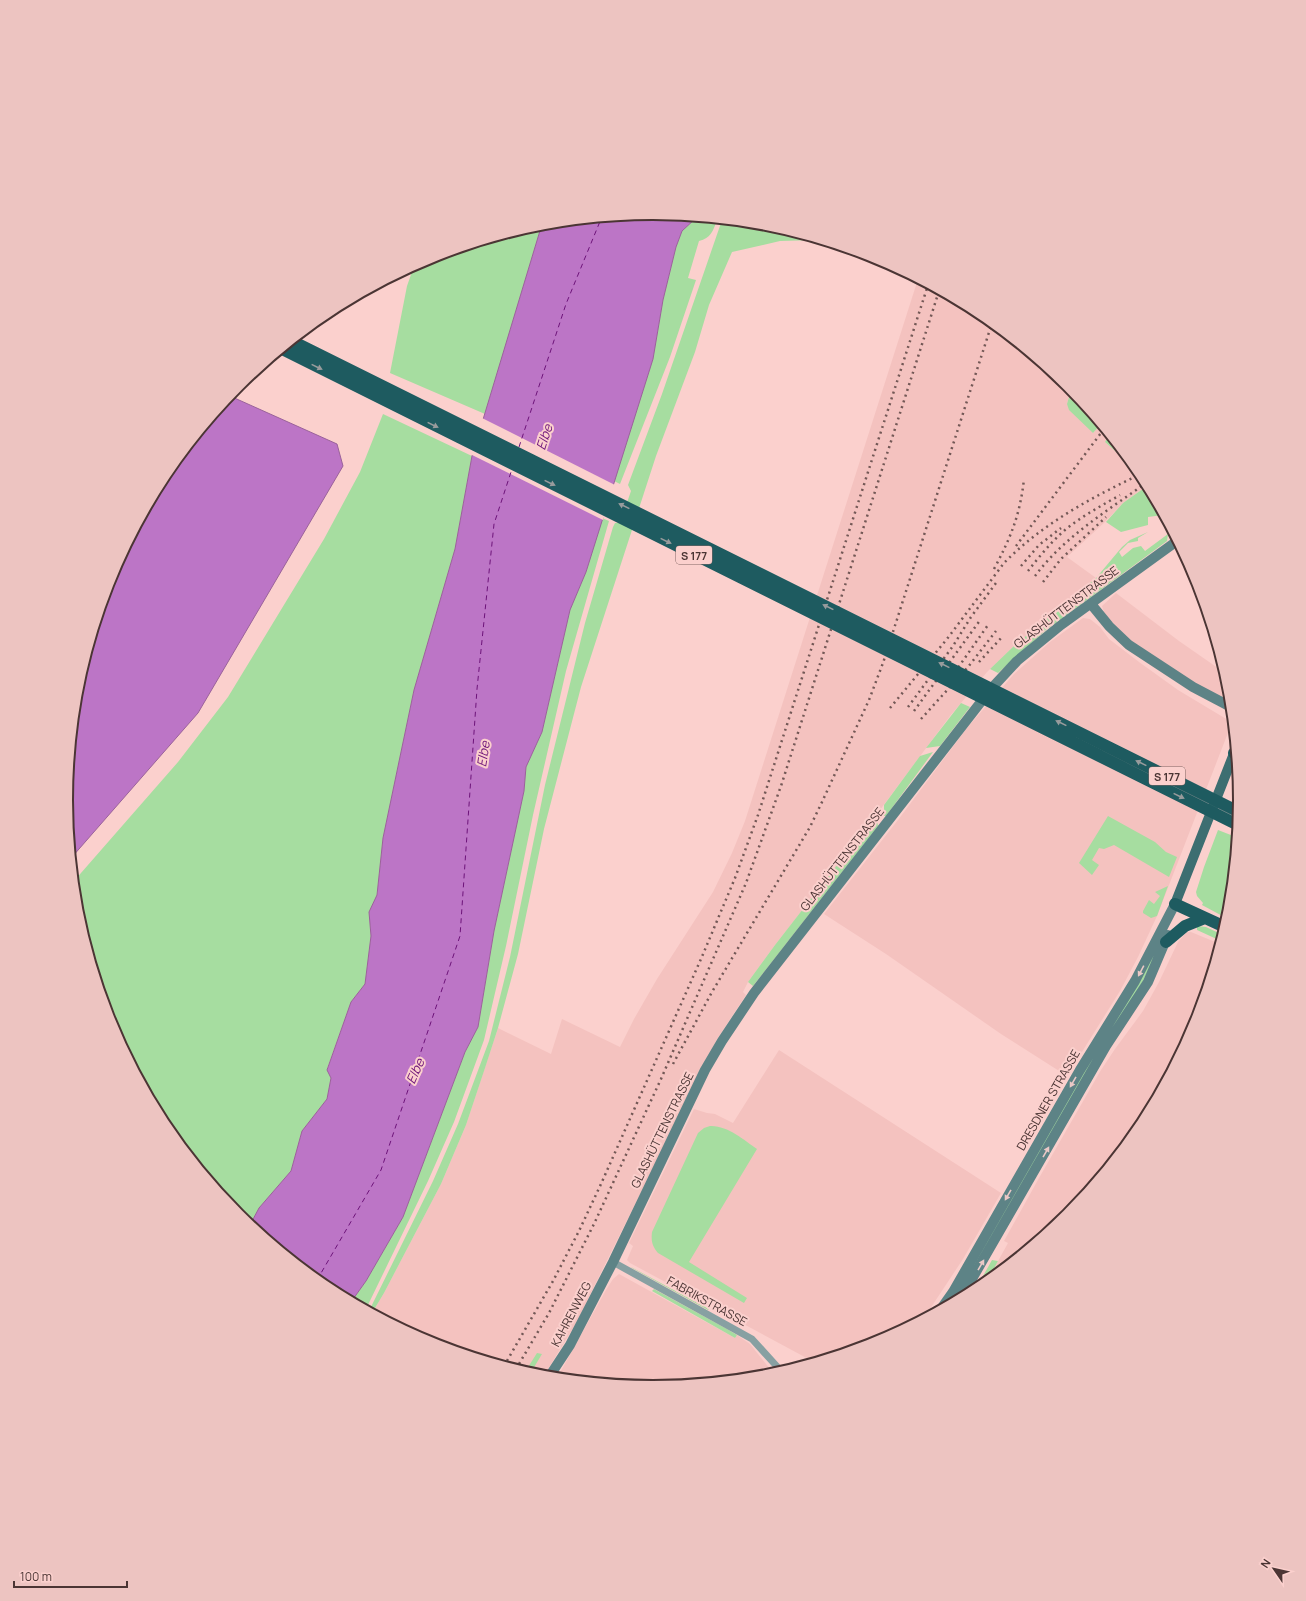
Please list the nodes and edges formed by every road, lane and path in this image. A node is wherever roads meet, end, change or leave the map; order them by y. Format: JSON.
{"nodes":[{"id":1,"x":296,"y":343,"type":"edge"},
{"id":2,"x":286,"y":351,"type":"edge"},
{"id":3,"x":1173,"y":544,"type":"edge"},
{"id":4,"x":1091,"y":604,"type":"junction"},
{"id":5,"x":1225,"y":704,"type":"edge"},
{"id":6,"x":1232,"y":760,"type":"edge"},
{"id":7,"x":1233,"y":809,"type":"edge"},
{"id":8,"x":1232,"y":822,"type":"edge"},
{"id":9,"x":1175,"y":904,"type":"junction"},
{"id":10,"x":1206,"y":918,"type":"junction"},
{"id":11,"x":1219,"y":924,"type":"edge"},
{"id":12,"x":1164,"y":939,"type":"junction"},
{"id":13,"x":613,"y":1262,"type":"junction"},
{"id":14,"x":967,"y":1288,"type":"edge"},
{"id":15,"x":946,"y":1301,"type":"edge"},
{"id":16,"x":778,"y":1366,"type":"edge"},
{"id":17,"x":553,"y":1371,"type":"edge"}],
"edges":[{"from":7,"to":1,"type":"highway","number":"S 177","one_way":true,"bridge":true},
{"from":2,"to":8,"type":"highway","number":"S 177","one_way":true,"bridge":true},
{"from":3,"to":4,"type":"street","name":"GLASHÜTTENSTRASSE"},
{"from":4,"to":5,"type":"street"},
{"from":4,"to":13,"type":"street","name":"GLASHÜTTENSTRASSE"},
{"from":6,"to":9,"type":"main road","name":"DRESDNER STRASSE"},
{"from":9,"to":10,"type":"highway"},
{"from":9,"to":12,"type":"street","name":"DRESDNER STRASSE"},
{"from":10,"to":11,"type":"highway"},
{"from":10,"to":12,"type":"highway"},
{"from":14,"to":12,"type":"street","name":"DRESDNER STRASSE","one_way":true},
{"from":12,"to":15,"type":"street","name":"DRESDNER STRASSE","one_way":true},
{"from":13,"to":16,"type":"street","name":"FABRIKSTRASSE"},
{"from":13,"to":17,"type":"street","name":"KAHRENWEG"}]}
